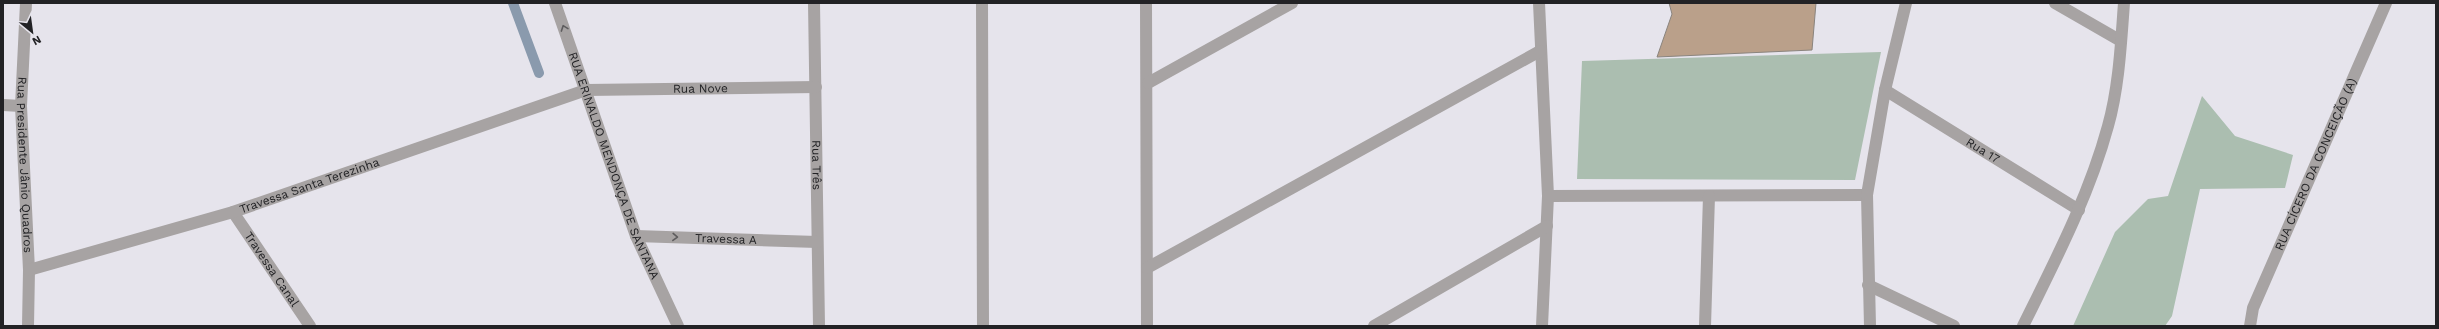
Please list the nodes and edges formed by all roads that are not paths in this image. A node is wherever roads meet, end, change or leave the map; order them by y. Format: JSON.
{"nodes":[{"id":1,"x":26,"y":3,"type":"edge"},
{"id":2,"x":555,"y":3,"type":"edge"},
{"id":3,"x":814,"y":3,"type":"edge"},
{"id":4,"x":982,"y":3,"type":"edge"},
{"id":5,"x":1146,"y":3,"type":"edge"},
{"id":6,"x":1292,"y":3,"type":"edge"},
{"id":7,"x":1539,"y":3,"type":"edge"},
{"id":8,"x":1906,"y":3,"type":"edge"},
{"id":9,"x":2055,"y":3,"type":"edge"},
{"id":10,"x":2124,"y":3,"type":"edge"},
{"id":11,"x":2386,"y":3,"type":"edge"},
{"id":12,"x":2121,"y":42,"type":"junction"},
{"id":13,"x":1540,"y":51,"type":"junction"},
{"id":14,"x":1148,"y":82,"type":"junction"},
{"id":15,"x":816,"y":87,"type":"junction"},
{"id":16,"x":586,"y":90,"type":"junction"},
{"id":17,"x":1885,"y":90,"type":"junction"},
{"id":18,"x":3,"y":105,"type":"edge"},
{"id":19,"x":21,"y":106,"type":"junction"},
{"id":20,"x":1867,"y":195,"type":"junction"},
{"id":21,"x":1548,"y":196,"type":"junction"},
{"id":22,"x":1708,"y":196,"type":"junction"},
{"id":23,"x":2079,"y":210,"type":"junction"},
{"id":24,"x":233,"y":212,"type":"junction"},
{"id":25,"x":1547,"y":226,"type":"junction"},
{"id":26,"x":636,"y":236,"type":"junction"},
{"id":27,"x":817,"y":242,"type":"junction"},
{"id":28,"x":1147,"y":268,"type":"junction"},
{"id":29,"x":29,"y":270,"type":"junction"},
{"id":30,"x":1868,"y":285,"type":"junction"},
{"id":31,"x":2254,"y":308,"type":"junction"},
{"id":32,"x":28,"y":326,"type":"edge"},
{"id":33,"x":310,"y":326,"type":"edge"},
{"id":34,"x":678,"y":326,"type":"edge"},
{"id":35,"x":819,"y":326,"type":"edge"},
{"id":36,"x":983,"y":326,"type":"edge"},
{"id":37,"x":1147,"y":326,"type":"edge"},
{"id":38,"x":1374,"y":326,"type":"edge"},
{"id":39,"x":1542,"y":326,"type":"edge"},
{"id":40,"x":1705,"y":326,"type":"edge"},
{"id":41,"x":1870,"y":326,"type":"edge"},
{"id":42,"x":1954,"y":326,"type":"edge"},
{"id":43,"x":2023,"y":326,"type":"edge"},
{"id":44,"x":2240,"y":326,"type":"edge"},
{"id":45,"x":2250,"y":326,"type":"edge"}],
"edges":[{"from":1,"to":19,"type":"street","name":"Rua Presidente Jânio Quadros"},
{"from":16,"to":2,"type":"street","name":"RUA ERINALDO MENDONÇA DE SANTANA","one_way":true},
{"from":3,"to":15,"type":"street","name":"Rua Três"},
{"from":4,"to":36,"type":"street"},
{"from":5,"to":14,"type":"street"},
{"from":6,"to":14,"type":"street"},
{"from":7,"to":13,"type":"street"},
{"from":8,"to":17,"type":"street"},
{"from":9,"to":12,"type":"street"},
{"from":10,"to":12,"type":"street"},
{"from":11,"to":31,"type":"street","name":"RUA CÍCERO DA CONCEIÇÃO (A)"},
{"from":12,"to":23,"type":"street"},
{"from":13,"to":21,"type":"street"},
{"from":13,"to":28,"type":"street"},
{"from":14,"to":28,"type":"street"},
{"from":15,"to":16,"type":"street","name":"Rua Nove"},
{"from":15,"to":27,"type":"street","name":"Rua Três"},
{"from":16,"to":24,"type":"street","name":"Travessa Santa Terezinha"},
{"from":16,"to":26,"type":"street","name":"RUA ERINALDO MENDONÇA DE SANTANA"},
{"from":17,"to":20,"type":"street"},
{"from":17,"to":23,"type":"street","name":"Rua 17"},
{"from":18,"to":19,"type":"street"},
{"from":19,"to":29,"type":"street","name":"Rua Presidente Jânio Quadros"},
{"from":20,"to":22,"type":"street"},
{"from":20,"to":30,"type":"street"},
{"from":21,"to":22,"type":"street"},
{"from":21,"to":25,"type":"street"},
{"from":22,"to":40,"type":"street"},
{"from":23,"to":43,"type":"street"},
{"from":24,"to":29,"type":"street","name":"Travessa Santa Terezinha"},
{"from":24,"to":33,"type":"street","name":"Travessa Canal"},
{"from":25,"to":38,"type":"street"},
{"from":25,"to":39,"type":"street"},
{"from":26,"to":27,"type":"street","name":"Travessa A","one_way":true},
{"from":26,"to":34,"type":"street","name":"RUA ERINALDO MENDONÇA DE SANTANA"},
{"from":27,"to":35,"type":"street","name":"Rua Três"},
{"from":28,"to":37,"type":"street"},
{"from":29,"to":32,"type":"street","name":"Rua Presidente Jânio Quadros"},
{"from":30,"to":41,"type":"street"},
{"from":30,"to":42,"type":"street"},
{"from":31,"to":44,"type":"street"},
{"from":31,"to":45,"type":"street","name":"RUA CÍCERO DA CONCEIÇÃO (A)"}]}
